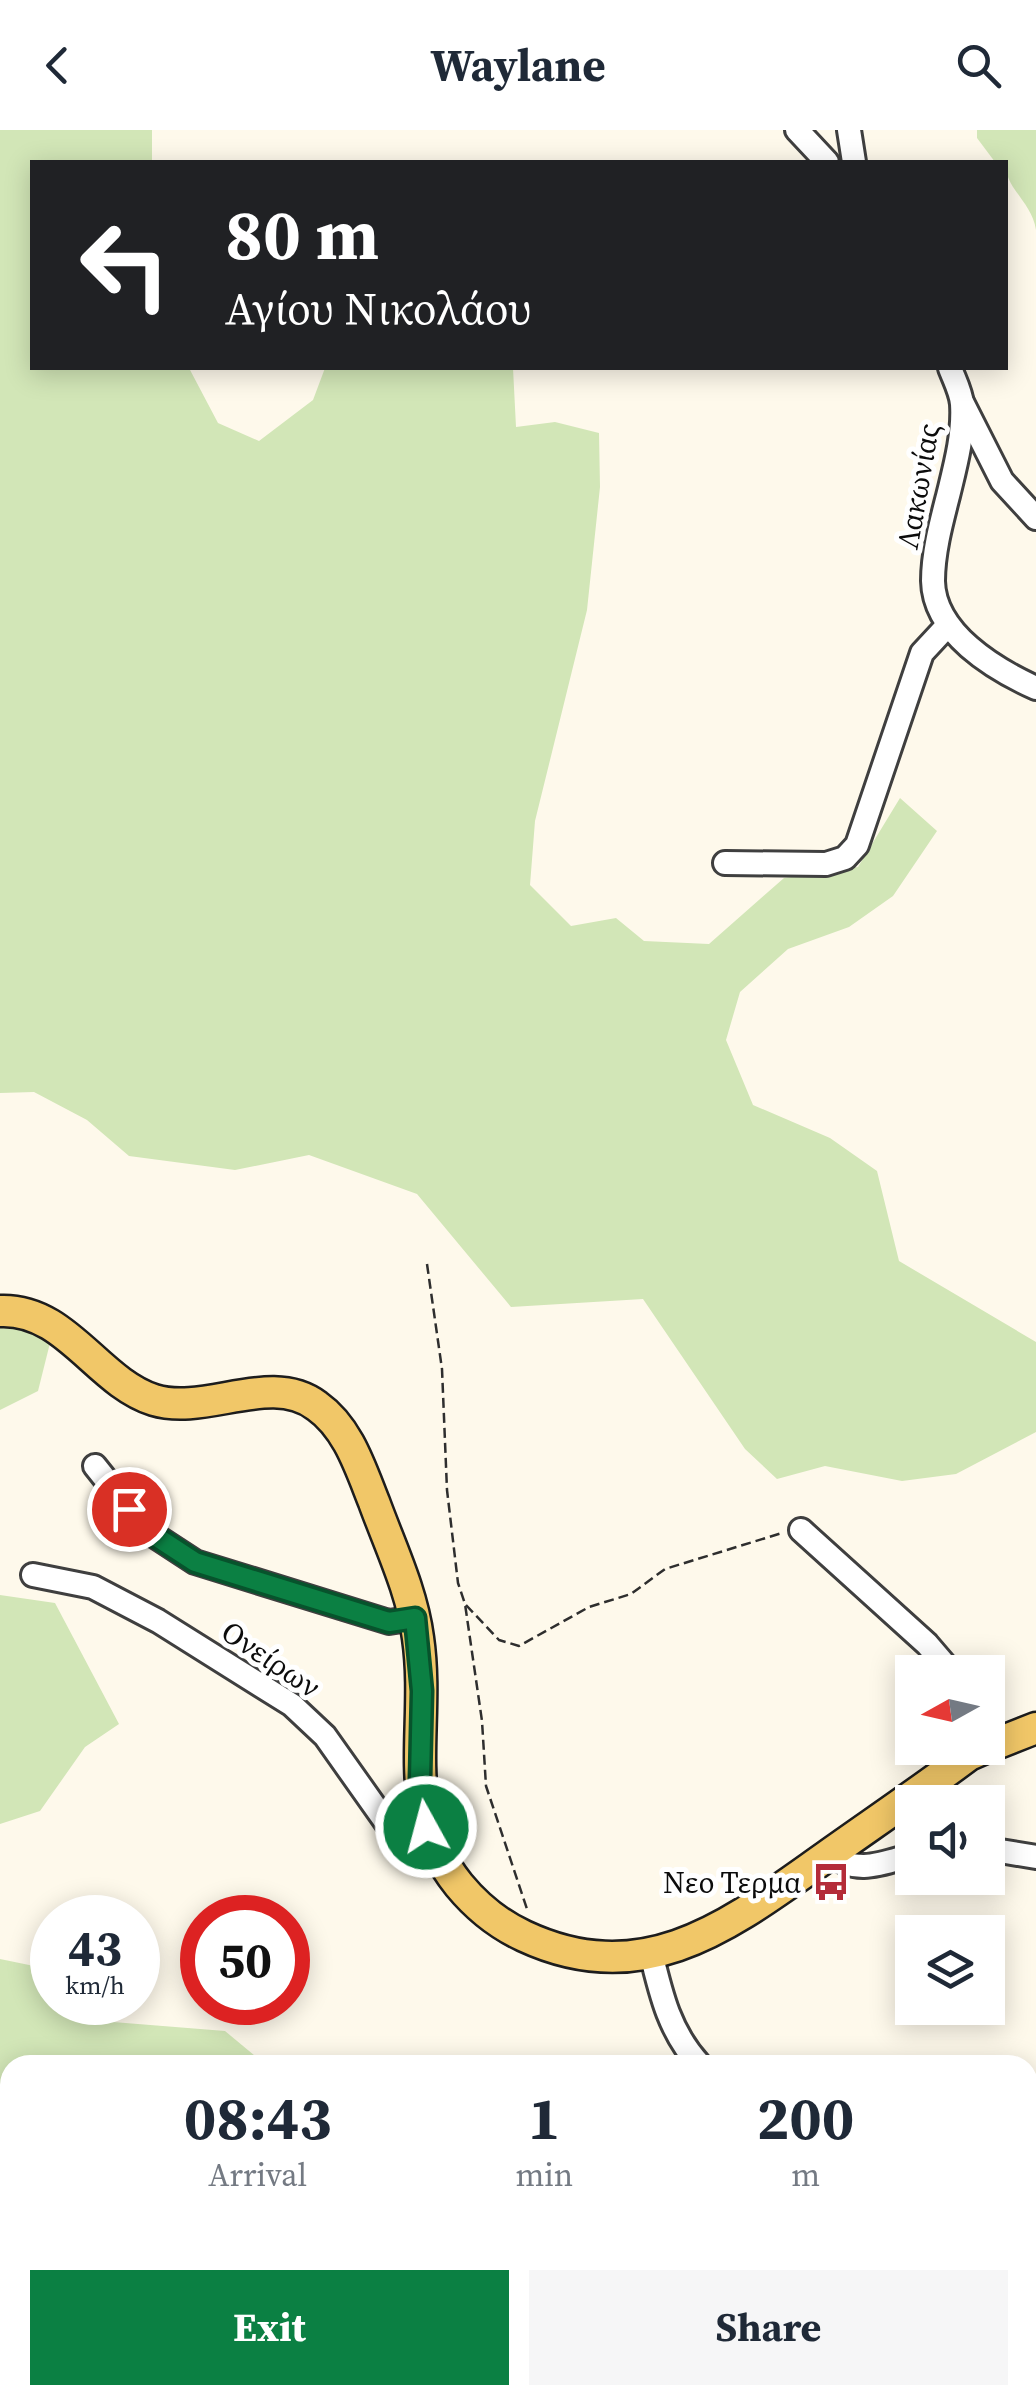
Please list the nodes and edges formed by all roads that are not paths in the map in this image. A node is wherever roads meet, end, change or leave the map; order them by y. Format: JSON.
{"nodes":[{"id":1,"x":797,"y":130,"type":"edge"},
{"id":2,"x":850,"y":130,"type":"edge"},
{"id":3,"x":825,"y":160,"type":"edge"},
{"id":4,"x":854,"y":160,"type":"edge"},
{"id":5,"x":951,"y":370,"type":"edge"},
{"id":6,"x":962,"y":401,"type":"junction"},
{"id":7,"x":1036,"y":518,"type":"edge"},
{"id":8,"x":948,"y":625,"type":"junction"},
{"id":9,"x":1036,"y":688,"type":"edge"},
{"id":10,"x":725,"y":863,"type":"dead end"},
{"id":11,"x":0,"y":1311,"type":"edge"},
{"id":12,"x":95,"y":1466,"type":"dead end"},
{"id":13,"x":801,"y":1530,"type":"road end"},
{"id":14,"x":34,"y":1576,"type":"dead end"},
{"id":15,"x":415,"y":1618,"type":"junction"},
{"id":16,"x":936,"y":1655,"type":"edge"},
{"id":17,"x":1036,"y":1728,"type":"edge"},
{"id":18,"x":1005,"y":1738,"type":"edge"},
{"id":19,"x":955,"y":1765,"type":"edge"},
{"id":20,"x":431,"y":1844,"type":"junction"},
{"id":21,"x":1005,"y":1851,"type":"edge"},
{"id":22,"x":830,"y":1854,"type":"junction"},
{"id":23,"x":1036,"y":1857,"type":"edge"},
{"id":24,"x":895,"y":1860,"type":"edge"},
{"id":25,"x":651,"y":1953,"type":"junction"},
{"id":26,"x":692,"y":2055,"type":"edge"}],
"edges":[{"from":1,"to":3,"type":"street"},
{"from":2,"to":4,"type":"street"},
{"from":5,"to":6,"type":"street","name":"Λακωνίας"},
{"from":6,"to":7,"type":"street"},
{"from":6,"to":8,"type":"street","name":"Λακωνίας"},
{"from":8,"to":9,"type":"street"},
{"from":8,"to":10,"type":"street"},
{"from":11,"to":15,"type":"main road"},
{"from":12,"to":15,"type":"street"},
{"from":13,"to":16,"type":"street"},
{"from":14,"to":20,"type":"street","name":"Ονείρων"},
{"from":15,"to":20,"type":"main road"},
{"from":17,"to":18,"type":"main road"},
{"from":19,"to":22,"type":"main road"},
{"from":20,"to":25,"type":"main road"},
{"from":21,"to":23,"type":"street"},
{"from":22,"to":24,"type":"street"},
{"from":22,"to":25,"type":"main road"},
{"from":25,"to":26,"type":"street"}]}
